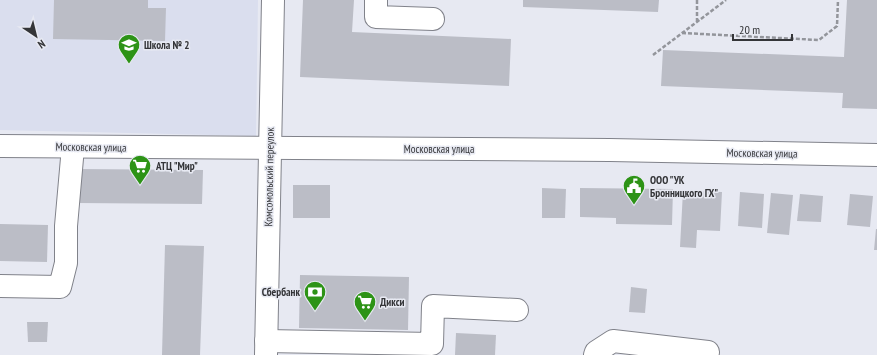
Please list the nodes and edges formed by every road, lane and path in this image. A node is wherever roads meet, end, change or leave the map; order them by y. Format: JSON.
{"nodes":[{"id":1,"x":273,"y":0,"type":"edge"},
{"id":2,"x":376,"y":0,"type":"edge"},
{"id":3,"x":696,"y":0,"type":"edge"},
{"id":4,"x":726,"y":0,"type":"edge"},
{"id":5,"x":838,"y":0,"type":"edge"},
{"id":6,"x":433,"y":19,"type":"dead end"},
{"id":7,"x":697,"y":21,"type":"junction"},
{"id":8,"x":682,"y":33,"type":"junction"},
{"id":9,"x":653,"y":55,"type":"dead end"},
{"id":10,"x":0,"y":146,"type":"edge"},
{"id":11,"x":73,"y":147,"type":"junction"},
{"id":12,"x":269,"y":149,"type":"junction"},
{"id":13,"x":877,"y":155,"type":"edge"},
{"id":14,"x":0,"y":286,"type":"edge"},
{"id":15,"x":517,"y":310,"type":"dead end"},
{"id":16,"x":266,"y":348,"type":"edge"},
{"id":17,"x":708,"y":352,"type":"dead end"},
{"id":18,"x":595,"y":355,"type":"edge"}],
"edges":[{"from":1,"to":12,"type":"street","name":"Комсомольский переулок"},
{"from":2,"to":6,"type":"street"},
{"from":3,"to":7,"type":"path"},
{"from":4,"to":7,"type":"path"},
{"from":5,"to":8,"type":"path"},
{"from":7,"to":8,"type":"path"},
{"from":8,"to":9,"type":"path"},
{"from":10,"to":11,"type":"street","name":"Московская улица"},
{"from":11,"to":12,"type":"street","name":"Московская улица"},
{"from":11,"to":14,"type":"street"},
{"from":12,"to":13,"type":"street","name":"Московская улица"},
{"from":12,"to":16,"type":"street","name":"Комсомольский переулок"},
{"from":15,"to":16,"type":"street"},
{"from":17,"to":18,"type":"street"}]}
